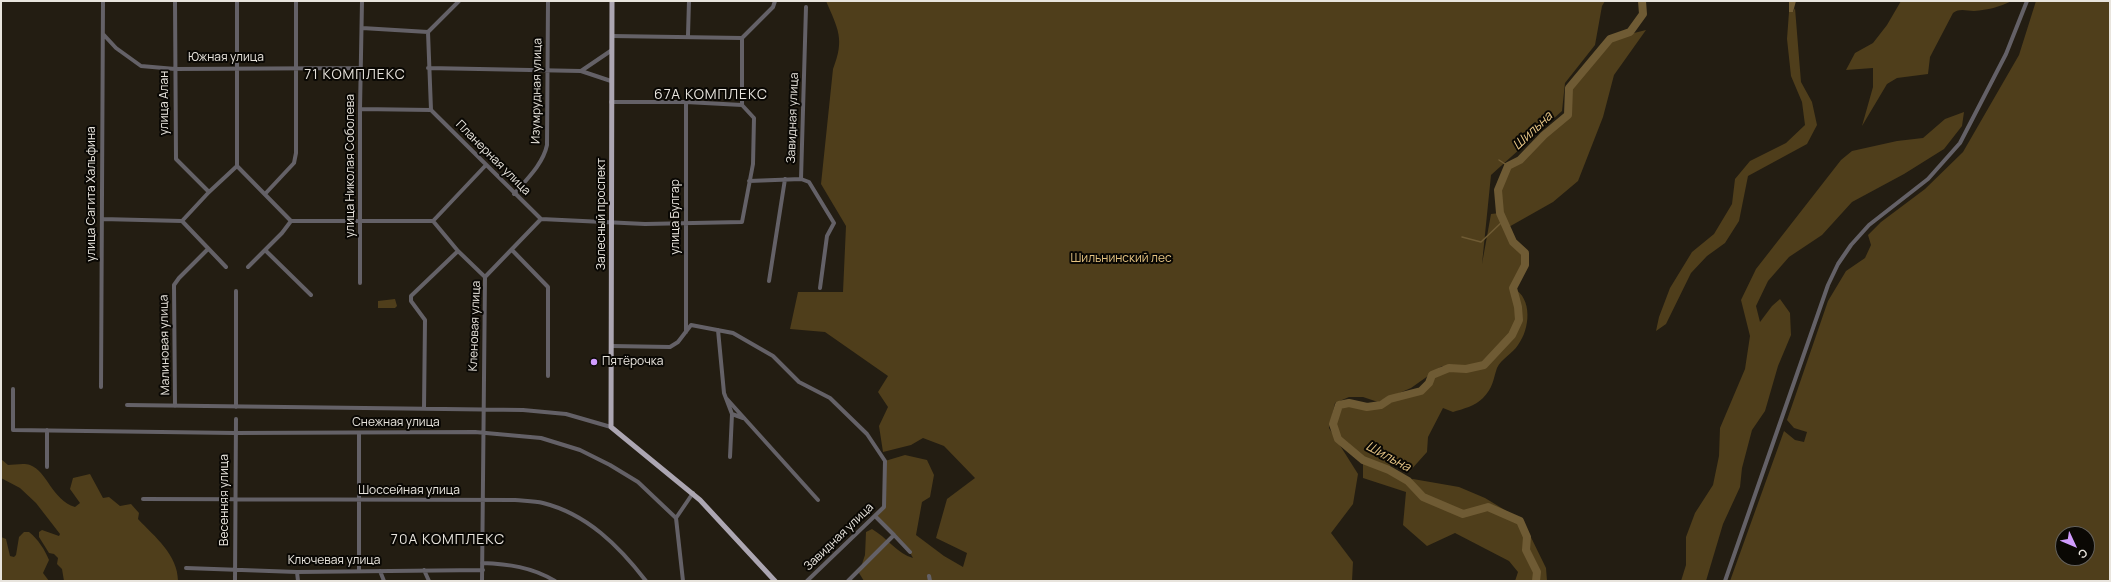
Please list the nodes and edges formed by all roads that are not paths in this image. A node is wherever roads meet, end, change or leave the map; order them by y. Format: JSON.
{"nodes":[{"id":1,"x":103,"y":1,"type":"edge"},
{"id":2,"x":175,"y":1,"type":"edge"},
{"id":3,"x":237,"y":1,"type":"edge"},
{"id":4,"x":296,"y":1,"type":"edge"},
{"id":5,"x":362,"y":1,"type":"edge"},
{"id":6,"x":459,"y":1,"type":"edge"},
{"id":7,"x":548,"y":1,"type":"edge"},
{"id":8,"x":612,"y":1,"type":"edge"},
{"id":9,"x":689,"y":1,"type":"edge"},
{"id":10,"x":775,"y":1,"type":"edge"},
{"id":11,"x":2027,"y":1,"type":"edge"},
{"id":12,"x":806,"y":7,"type":"dead end"},
{"id":13,"x":362,"y":28,"type":"junction"},
{"id":14,"x":428,"y":32,"type":"junction"},
{"id":15,"x":103,"y":34,"type":"junction"},
{"id":16,"x":688,"y":35,"type":"junction"},
{"id":17,"x":612,"y":36,"type":"junction"},
{"id":18,"x":742,"y":38,"type":"junction"},
{"id":19,"x":612,"y":50,"type":"junction"},
{"id":20,"x":237,"y":68,"type":"junction"},
{"id":21,"x":297,"y":68,"type":"junction"},
{"id":22,"x":361,"y":68,"type":"junction"},
{"id":23,"x":428,"y":68,"type":"junction"},
{"id":24,"x":175,"y":69,"type":"junction"},
{"id":25,"x":547,"y":71,"type":"junction"},
{"id":26,"x":581,"y":71,"type":"junction"},
{"id":27,"x":611,"y":81,"type":"junction"},
{"id":28,"x":611,"y":102,"type":"junction"},
{"id":29,"x":686,"y":102,"type":"junction"},
{"id":30,"x":742,"y":105,"type":"junction"},
{"id":31,"x":360,"y":109,"type":"junction"},
{"id":32,"x":431,"y":110,"type":"junction"},
{"id":33,"x":486,"y":165,"type":"junction"},
{"id":34,"x":237,"y":166,"type":"junction"},
{"id":35,"x":785,"y":179,"type":"junction"},
{"id":36,"x":801,"y":179,"type":"junction"},
{"id":37,"x":750,"y":181,"type":"junction"},
{"id":38,"x":209,"y":192,"type":"junction"},
{"id":39,"x":265,"y":194,"type":"junction"},
{"id":40,"x":514,"y":194,"type":"junction"},
{"id":41,"x":102,"y":219,"type":"junction"},
{"id":42,"x":541,"y":219,"type":"junction"},
{"id":43,"x":361,"y":220,"type":"junction"},
{"id":44,"x":182,"y":221,"type":"junction"},
{"id":45,"x":291,"y":221,"type":"junction"},
{"id":46,"x":433,"y":221,"type":"junction"},
{"id":47,"x":612,"y":222,"type":"junction"},
{"id":48,"x":687,"y":222,"type":"junction"},
{"id":49,"x":208,"y":249,"type":"junction"},
{"id":50,"x":265,"y":250,"type":"junction"},
{"id":51,"x":512,"y":250,"type":"junction"},
{"id":52,"x":458,"y":251,"type":"junction"},
{"id":53,"x":226,"y":267,"type":"dead end"},
{"id":54,"x":248,"y":267,"type":"dead end"},
{"id":55,"x":485,"y":277,"type":"junction"},
{"id":56,"x":769,"y":281,"type":"dead end"},
{"id":57,"x":360,"y":283,"type":"dead end"},
{"id":58,"x":820,"y":288,"type":"dead end"},
{"id":59,"x":236,"y":291,"type":"dead end"},
{"id":60,"x":311,"y":295,"type":"dead end"},
{"id":61,"x":718,"y":330,"type":"junction"},
{"id":62,"x":686,"y":332,"type":"junction"},
{"id":63,"x":612,"y":346,"type":"junction"},
{"id":64,"x":548,"y":376,"type":"dead end"},
{"id":65,"x":101,"y":387,"type":"dead end"},
{"id":66,"x":13,"y":389,"type":"dead end"},
{"id":67,"x":726,"y":398,"type":"junction"},
{"id":68,"x":128,"y":405,"type":"dead end"},
{"id":69,"x":175,"y":406,"type":"junction"},
{"id":70,"x":236,"y":407,"type":"junction"},
{"id":71,"x":424,"y":408,"type":"junction"},
{"id":72,"x":483,"y":408,"type":"junction"},
{"id":73,"x":732,"y":414,"type":"junction"},
{"id":74,"x":236,"y":418,"type":"dead end"},
{"id":75,"x":743,"y":418,"type":"junction"},
{"id":76,"x":611,"y":427,"type":"junction"},
{"id":77,"x":47,"y":430,"type":"junction"},
{"id":78,"x":235,"y":433,"type":"junction"},
{"id":79,"x":359,"y":433,"type":"junction"},
{"id":80,"x":483,"y":433,"type":"junction"},
{"id":81,"x":730,"y":457,"type":"dead end"},
{"id":82,"x":47,"y":467,"type":"dead end"},
{"id":83,"x":693,"y":493,"type":"junction"},
{"id":84,"x":142,"y":499,"type":"dead end"},
{"id":85,"x":236,"y":500,"type":"junction"},
{"id":86,"x":818,"y":500,"type":"dead end"},
{"id":87,"x":358,"y":501,"type":"junction"},
{"id":88,"x":482,"y":501,"type":"junction"},
{"id":89,"x":875,"y":516,"type":"junction"},
{"id":90,"x":676,"y":518,"type":"junction"},
{"id":91,"x":894,"y":535,"type":"junction"},
{"id":92,"x":910,"y":552,"type":"dead end"},
{"id":93,"x":482,"y":563,"type":"junction"},
{"id":94,"x":186,"y":568,"type":"dead end"},
{"id":95,"x":235,"y":570,"type":"junction"},
{"id":96,"x":424,"y":570,"type":"junction"},
{"id":97,"x":359,"y":571,"type":"junction"},
{"id":98,"x":380,"y":571,"type":"junction"},
{"id":99,"x":297,"y":572,"type":"junction"},
{"id":100,"x":483,"y":572,"type":"junction"},
{"id":101,"x":929,"y":576,"type":"dead end"},
{"id":102,"x":235,"y":581,"type":"edge"},
{"id":103,"x":298,"y":581,"type":"edge"},
{"id":104,"x":384,"y":581,"type":"edge"},
{"id":105,"x":428,"y":581,"type":"edge"},
{"id":106,"x":482,"y":581,"type":"edge"},
{"id":107,"x":555,"y":581,"type":"edge"},
{"id":108,"x":646,"y":581,"type":"edge"},
{"id":109,"x":682,"y":581,"type":"edge"},
{"id":110,"x":775,"y":581,"type":"edge"},
{"id":111,"x":807,"y":581,"type":"edge"},
{"id":112,"x":848,"y":581,"type":"edge"},
{"id":113,"x":930,"y":581,"type":"edge"},
{"id":114,"x":1725,"y":581,"type":"edge"}],
"edges":[{"from":1,"to":15,"type":"street","name":"улица Сагита Хальфина"},
{"from":2,"to":24,"type":"street","name":"улица Алан"},
{"from":3,"to":20,"type":"street"},
{"from":4,"to":21,"type":"street"},
{"from":5,"to":13,"type":"street","name":"улица Николая Соболева"},
{"from":6,"to":14,"type":"street"},
{"from":7,"to":25,"type":"street","name":"Изумрудная улица"},
{"from":8,"to":17,"type":"main road","name":"Залесный проспект"},
{"from":9,"to":16,"type":"street"},
{"from":10,"to":18,"type":"street"},
{"from":11,"to":114,"type":"street"},
{"from":12,"to":36,"type":"street","name":"Завидная улица"},
{"from":13,"to":14,"type":"street"},
{"from":13,"to":22,"type":"street","name":"улица Николая Соболева"},
{"from":14,"to":23,"type":"street"},
{"from":15,"to":24,"type":"street","name":"Южная улица"},
{"from":15,"to":41,"type":"street","name":"улица Сагита Хальфина"},
{"from":16,"to":17,"type":"street"},
{"from":16,"to":18,"type":"street"},
{"from":17,"to":19,"type":"main road","name":"Залесный проспект"},
{"from":18,"to":30,"type":"street"},
{"from":19,"to":26,"type":"street"},
{"from":19,"to":27,"type":"main road","name":"Залесный проспект"},
{"from":20,"to":21,"type":"street","name":"Южная улица"},
{"from":20,"to":24,"type":"street","name":"Южная улица"},
{"from":20,"to":34,"type":"street"},
{"from":21,"to":22,"type":"street","name":"Южная улица"},
{"from":21,"to":39,"type":"street"},
{"from":22,"to":31,"type":"street","name":"улица Николая Соболева"},
{"from":23,"to":25,"type":"street"},
{"from":23,"to":32,"type":"street"},
{"from":24,"to":38,"type":"street","name":"улица Алан"},
{"from":25,"to":26,"type":"street"},
{"from":25,"to":40,"type":"street","name":"Изумрудная улица"},
{"from":26,"to":27,"type":"street"},
{"from":27,"to":28,"type":"main road","name":"Залесный проспект"},
{"from":28,"to":29,"type":"street"},
{"from":28,"to":47,"type":"main road","name":"Залесный проспект"},
{"from":29,"to":30,"type":"street"},
{"from":29,"to":48,"type":"street","name":"улица Булгар"},
{"from":30,"to":37,"type":"street"},
{"from":31,"to":32,"type":"street"},
{"from":31,"to":43,"type":"street","name":"улица Николая Соболева"},
{"from":32,"to":33,"type":"street","name":"Планерная улица"},
{"from":33,"to":40,"type":"street","name":"Планерная улица"},
{"from":33,"to":46,"type":"street"},
{"from":34,"to":38,"type":"street"},
{"from":34,"to":39,"type":"street"},
{"from":35,"to":36,"type":"street"},
{"from":35,"to":37,"type":"street"},
{"from":35,"to":56,"type":"street","name":"Завидная улица"},
{"from":36,"to":58,"type":"street","name":"Завидная улица"},
{"from":37,"to":48,"type":"street"},
{"from":38,"to":44,"type":"street"},
{"from":39,"to":45,"type":"street"},
{"from":40,"to":42,"type":"street","name":"Планерная улица"},
{"from":41,"to":44,"type":"street"},
{"from":41,"to":65,"type":"street","name":"улица Сагита Хальфина"},
{"from":42,"to":47,"type":"street"},
{"from":42,"to":51,"type":"street","name":"Кленовая улица"},
{"from":43,"to":45,"type":"street"},
{"from":43,"to":46,"type":"street"},
{"from":43,"to":57,"type":"street","name":"улица Николая Соболева"},
{"from":44,"to":49,"type":"street"},
{"from":45,"to":50,"type":"street"},
{"from":46,"to":52,"type":"street"},
{"from":47,"to":48,"type":"street"},
{"from":47,"to":63,"type":"main road","name":"Залесный проспект"},
{"from":48,"to":62,"type":"street","name":"улица Булгар"},
{"from":49,"to":53,"type":"street"},
{"from":49,"to":69,"type":"street","name":"Малиновая улица"},
{"from":50,"to":54,"type":"street"},
{"from":50,"to":60,"type":"street"},
{"from":51,"to":55,"type":"street","name":"Кленовая улица"},
{"from":51,"to":64,"type":"street"},
{"from":52,"to":55,"type":"street"},
{"from":52,"to":71,"type":"street"},
{"from":55,"to":72,"type":"street","name":"Кленовая улица"},
{"from":59,"to":70,"type":"street"},
{"from":61,"to":62,"type":"street","name":"Завидная улица"},
{"from":61,"to":67,"type":"street"},
{"from":61,"to":89,"type":"street","name":"Завидная улица"},
{"from":62,"to":63,"type":"street"},
{"from":63,"to":76,"type":"main road","name":"Залесный проспект"},
{"from":66,"to":77,"type":"street","name":"Снежная улица"},
{"from":67,"to":73,"type":"street"},
{"from":67,"to":75,"type":"street"},
{"from":68,"to":69,"type":"street"},
{"from":69,"to":70,"type":"street"},
{"from":70,"to":71,"type":"street"},
{"from":71,"to":72,"type":"street"},
{"from":72,"to":76,"type":"street"},
{"from":72,"to":80,"type":"street","name":"Кленовая улица"},
{"from":73,"to":75,"type":"street"},
{"from":73,"to":81,"type":"street"},
{"from":74,"to":78,"type":"street","name":"Весенняя улица"},
{"from":75,"to":86,"type":"street"},
{"from":76,"to":83,"type":"main road"},
{"from":77,"to":78,"type":"street","name":"Снежная улица"},
{"from":77,"to":82,"type":"street"},
{"from":78,"to":79,"type":"street","name":"Снежная улица"},
{"from":78,"to":85,"type":"street","name":"Весенняя улица"},
{"from":79,"to":80,"type":"street","name":"Снежная улица"},
{"from":79,"to":87,"type":"street"},
{"from":80,"to":88,"type":"street","name":"Кленовая улица"},
{"from":80,"to":90,"type":"street","name":"Снежная улица"},
{"from":83,"to":90,"type":"street"},
{"from":83,"to":110,"type":"main road"},
{"from":84,"to":85,"type":"street","name":"Шоссейная улица"},
{"from":85,"to":87,"type":"street","name":"Шоссейная улица"},
{"from":85,"to":95,"type":"street","name":"Весенняя улица"},
{"from":87,"to":88,"type":"street","name":"Шоссейная улица"},
{"from":87,"to":97,"type":"street"},
{"from":88,"to":93,"type":"street","name":"Кленовая улица"},
{"from":88,"to":108,"type":"street","name":"Шоссейная улица"},
{"from":89,"to":91,"type":"street"},
{"from":89,"to":111,"type":"street","name":"Завидная улица"},
{"from":90,"to":109,"type":"street"},
{"from":91,"to":92,"type":"street"},
{"from":91,"to":112,"type":"street"},
{"from":93,"to":100,"type":"street","name":"Кленовая улица"},
{"from":93,"to":107,"type":"street"},
{"from":94,"to":95,"type":"street","name":"Ключевая улица"},
{"from":95,"to":99,"type":"street","name":"Ключевая улица"},
{"from":95,"to":102,"type":"street","name":"Весенняя улица"},
{"from":96,"to":98,"type":"street","name":"Ключевая улица"},
{"from":96,"to":100,"type":"street","name":"Ключевая улица"},
{"from":96,"to":105,"type":"street"},
{"from":97,"to":98,"type":"street","name":"Ключевая улица"},
{"from":97,"to":99,"type":"street","name":"Ключевая улица"},
{"from":98,"to":104,"type":"street"},
{"from":99,"to":103,"type":"street"},
{"from":100,"to":106,"type":"street","name":"Кленовая улица"},
{"from":101,"to":113,"type":"street"}]}
